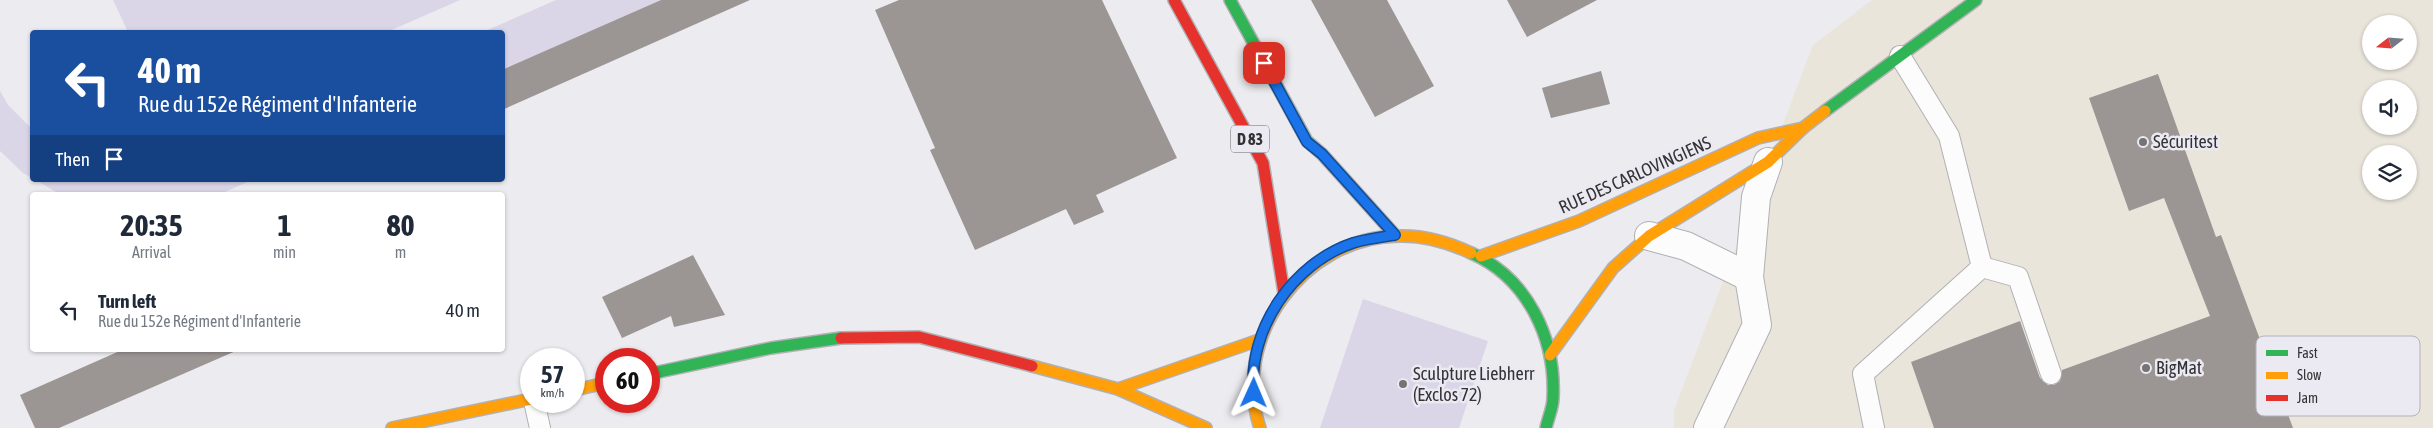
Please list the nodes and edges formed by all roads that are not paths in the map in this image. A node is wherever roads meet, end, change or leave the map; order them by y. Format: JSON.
{"nodes":[{"id":1,"x":1174,"y":0,"type":"edge"},
{"id":2,"x":1230,"y":0,"type":"edge"},
{"id":3,"x":1976,"y":0,"type":"edge"},
{"id":4,"x":1900,"y":56,"type":"junction"},
{"id":5,"x":1803,"y":128,"type":"junction"},
{"id":6,"x":1768,"y":162,"type":"junction"},
{"id":7,"x":1395,"y":235,"type":"junction"},
{"id":8,"x":1649,"y":236,"type":"junction"},
{"id":9,"x":1481,"y":256,"type":"junction"},
{"id":10,"x":1982,"y":267,"type":"junction"},
{"id":11,"x":1749,"y":277,"type":"junction"},
{"id":12,"x":1284,"y":293,"type":"junction"},
{"id":13,"x":1259,"y":340,"type":"junction"},
{"id":14,"x":1550,"y":355,"type":"junction"},
{"id":15,"x":660,"y":372,"type":"edge"},
{"id":16,"x":2051,"y":374,"type":"dead end"},
{"id":17,"x":1118,"y":389,"type":"junction"},
{"id":18,"x":520,"y":401,"type":"edge"},
{"id":19,"x":537,"y":413,"type":"edge"},
{"id":20,"x":450,"y":422,"type":"edge"},
{"id":21,"x":392,"y":428,"type":"edge"},
{"id":22,"x":540,"y":428,"type":"edge"},
{"id":23,"x":1206,"y":428,"type":"edge"},
{"id":24,"x":1260,"y":428,"type":"edge"},
{"id":25,"x":1546,"y":428,"type":"edge"},
{"id":26,"x":1708,"y":428,"type":"edge"},
{"id":27,"x":1874,"y":428,"type":"edge"}],
"edges":[{"from":1,"to":12,"type":"street","number":"D 83"},
{"from":2,"to":7,"type":"street","number":"D 83"},
{"from":3,"to":4,"type":"street","name":"RUE DES CARLOVINGIENS"},
{"from":4,"to":5,"type":"street","name":"RUE DES CARLOVINGIENS"},
{"from":4,"to":10,"type":"lane"},
{"from":5,"to":6,"type":"street","name":"RUE DES CARLOVINGIENS"},
{"from":5,"to":9,"type":"street","name":"RUE DES CARLOVINGIENS"},
{"from":6,"to":8,"type":"street","name":"RUE DES CARLOVINGIENS"},
{"from":6,"to":11,"type":"street"},
{"from":7,"to":9,"type":"street"},
{"from":7,"to":12,"type":"street"},
{"from":8,"to":11,"type":"street"},
{"from":8,"to":14,"type":"street","name":"RUE DES CARLOVINGIENS"},
{"from":9,"to":14,"type":"street"},
{"from":10,"to":16,"type":"lane"},
{"from":10,"to":27,"type":"lane"},
{"from":11,"to":26,"type":"street"},
{"from":12,"to":13,"type":"street"},
{"from":13,"to":17,"type":"street"},
{"from":13,"to":24,"type":"street"},
{"from":14,"to":25,"type":"street"},
{"from":15,"to":17,"type":"street"},
{"from":17,"to":23,"type":"street"},
{"from":18,"to":20,"type":"street"},
{"from":19,"to":22,"type":"lane"},
{"from":20,"to":21,"type":"street"}]}
